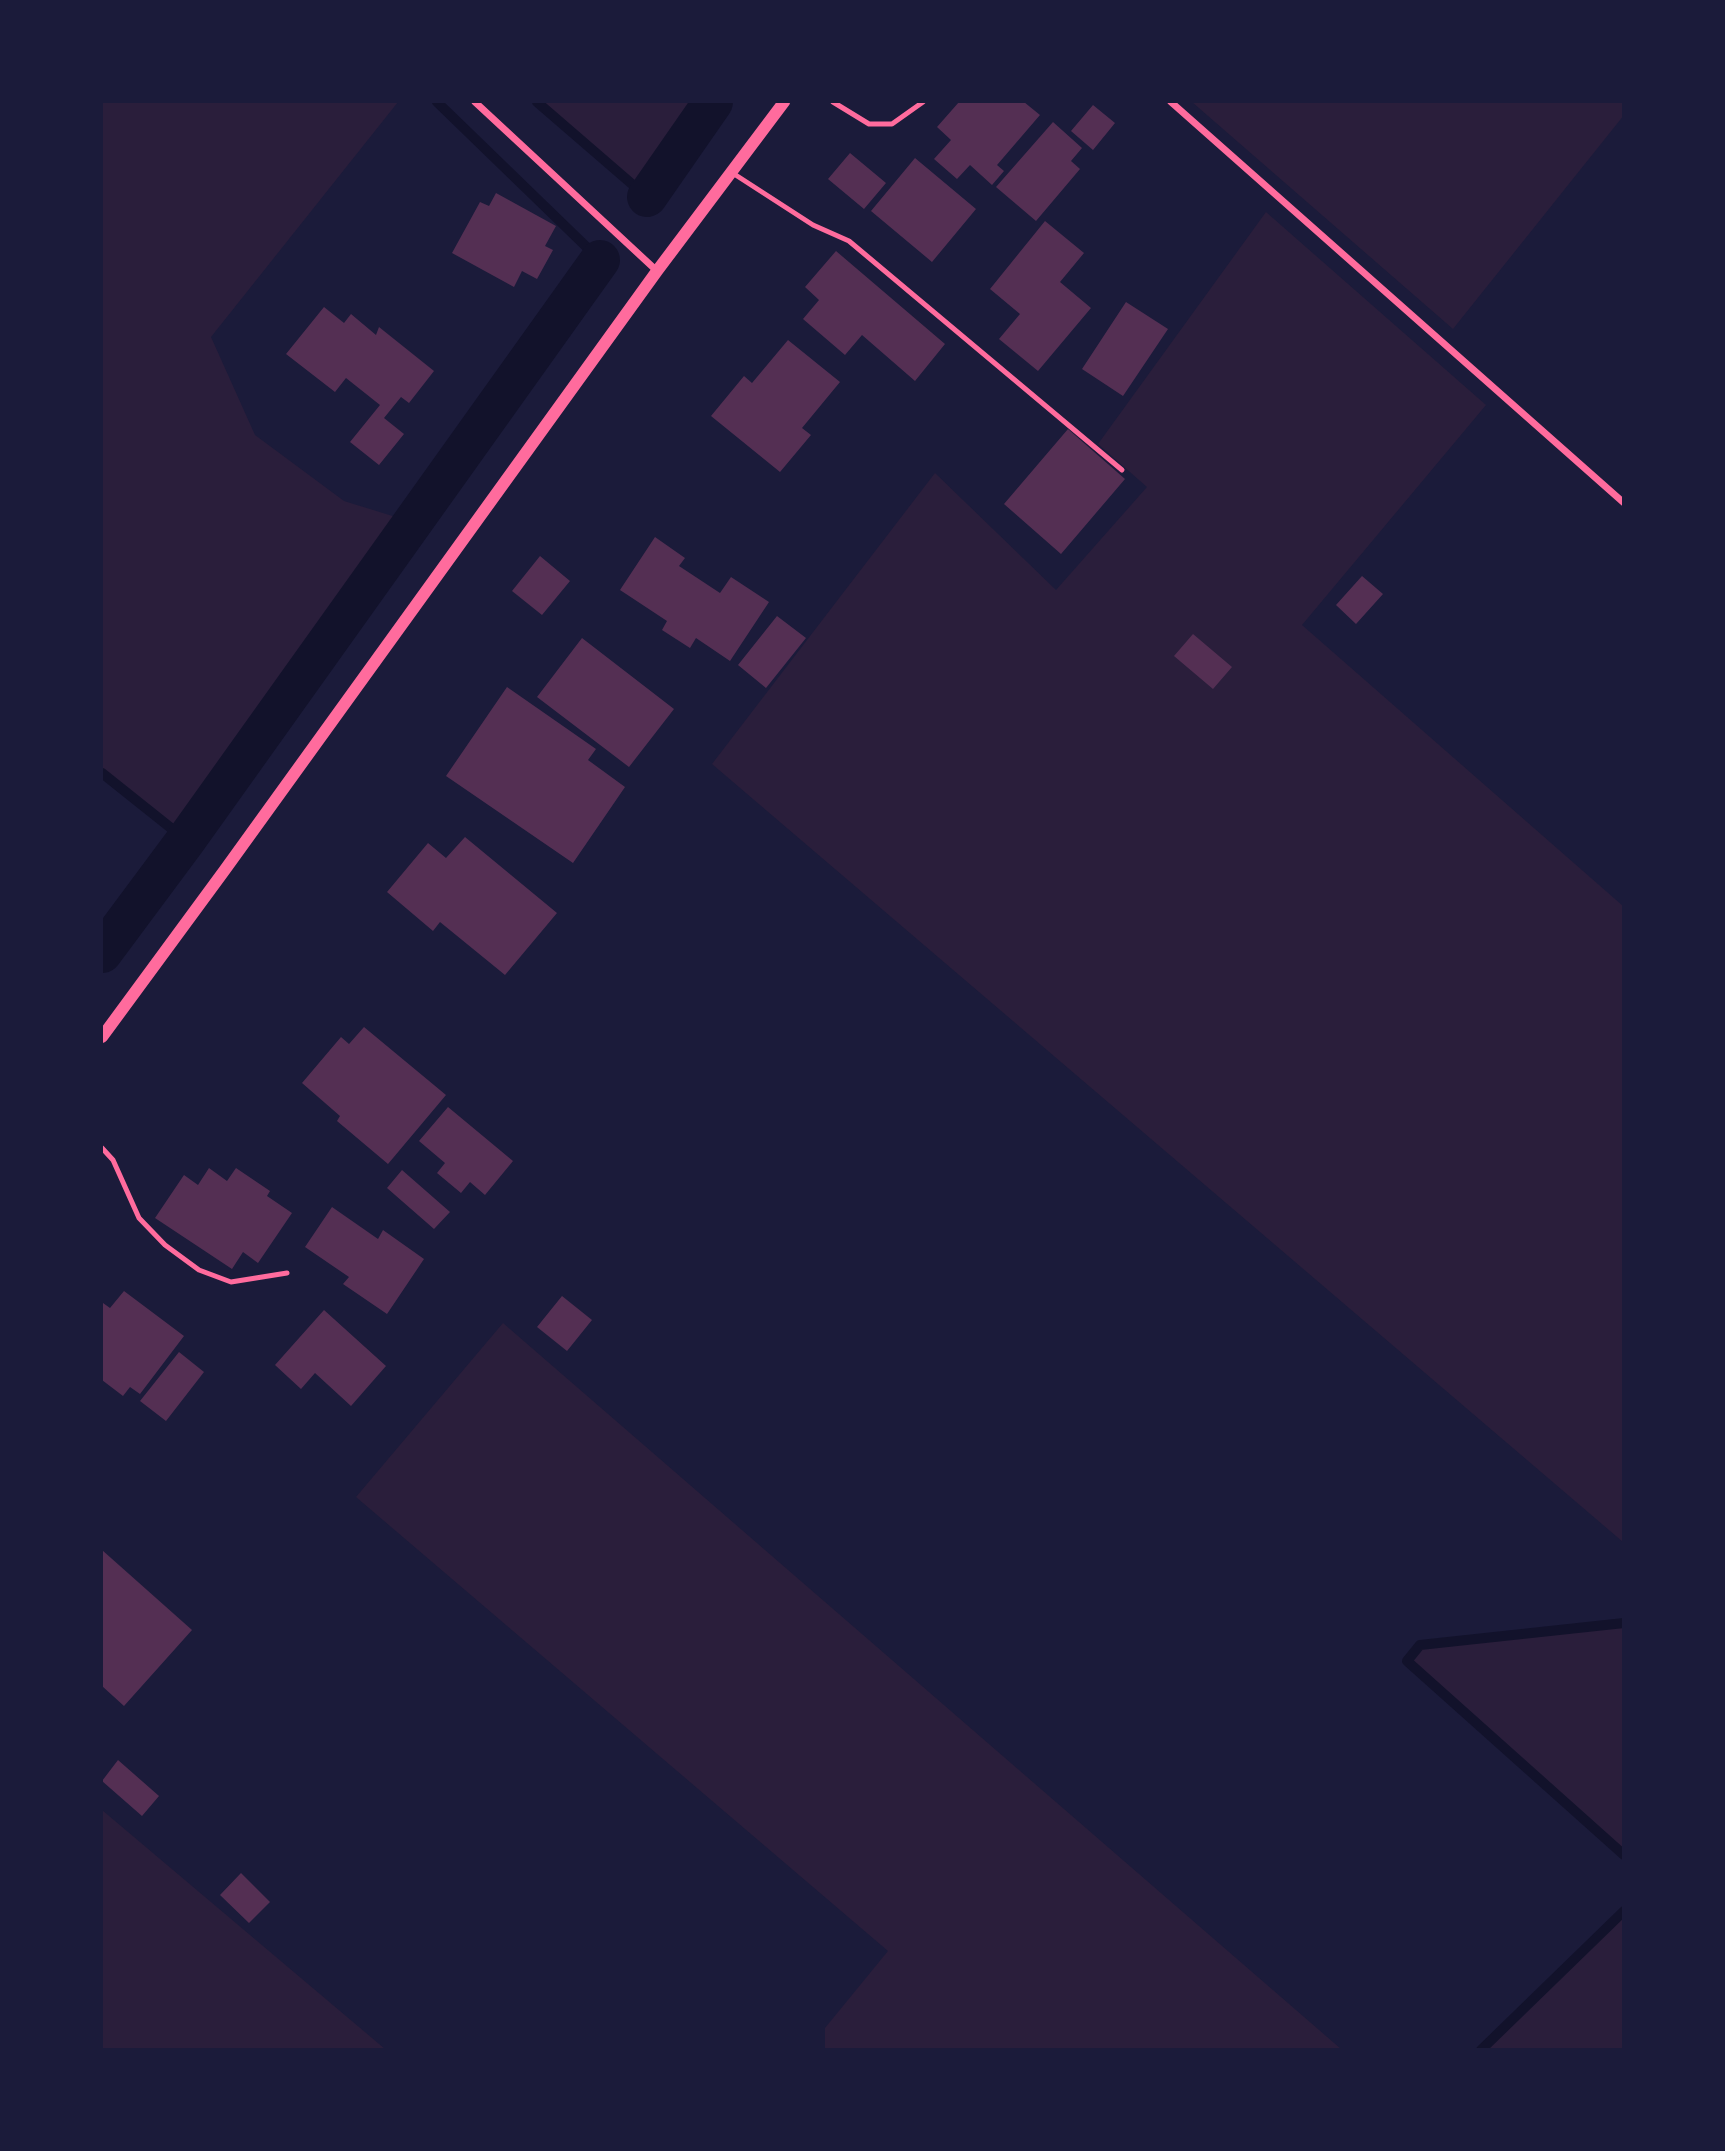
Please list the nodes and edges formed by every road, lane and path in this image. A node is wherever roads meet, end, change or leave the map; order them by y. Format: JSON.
{"nodes":[{"id":1,"x":475,"y":102,"type":"edge"},
{"id":2,"x":784,"y":102,"type":"edge"},
{"id":3,"x":833,"y":102,"type":"edge"},
{"id":4,"x":923,"y":102,"type":"edge"},
{"id":5,"x":1171,"y":102,"type":"edge"},
{"id":6,"x":731,"y":172,"type":"junction"},
{"id":7,"x":657,"y":271,"type":"junction"},
{"id":8,"x":1122,"y":470,"type":"dead end"},
{"id":9,"x":1623,"y":503,"type":"edge"},
{"id":10,"x":102,"y":1037,"type":"edge"},
{"id":11,"x":102,"y":1148,"type":"edge"},
{"id":12,"x":287,"y":1273,"type":"dead end"}],
"edges":[{"from":1,"to":7,"type":"street"},
{"from":2,"to":6,"type":"street"},
{"from":3,"to":4,"type":"lane"},
{"from":5,"to":9,"type":"street"},
{"from":6,"to":7,"type":"street"},
{"from":6,"to":8,"type":"lane"},
{"from":7,"to":10,"type":"street"},
{"from":11,"to":12,"type":"lane"}]}
